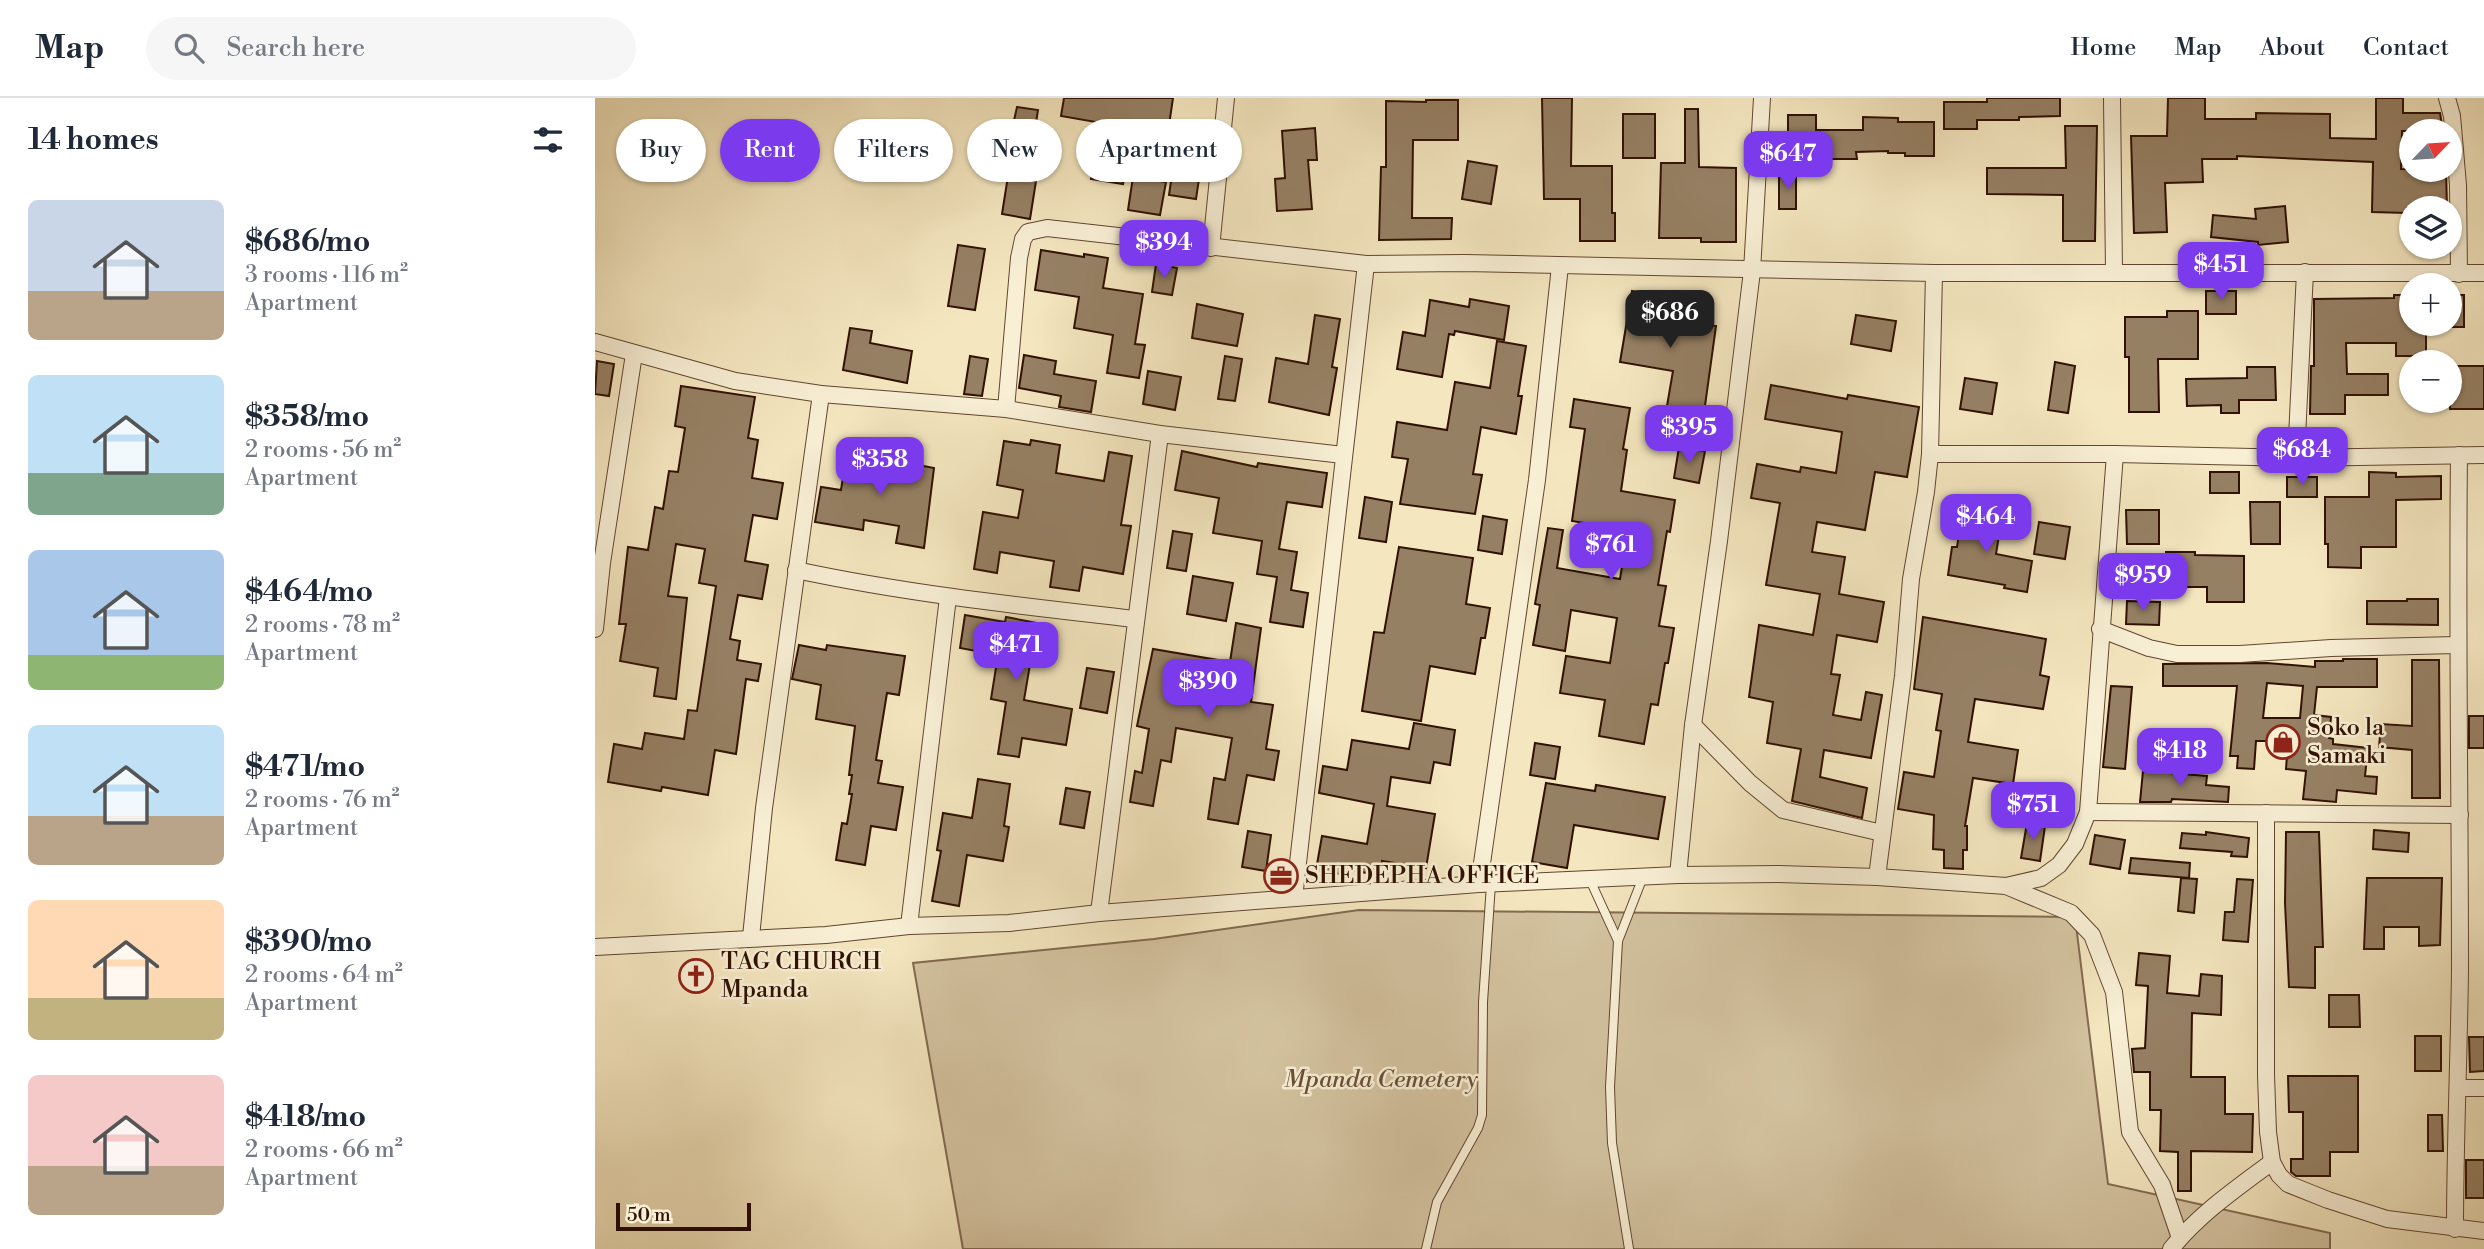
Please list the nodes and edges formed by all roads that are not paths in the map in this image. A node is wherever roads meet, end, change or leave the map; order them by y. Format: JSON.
{"nodes":[{"id":1,"x":1226,"y":98,"type":"edge"},
{"id":2,"x":1762,"y":98,"type":"edge"},
{"id":3,"x":2112,"y":98,"type":"edge"},
{"id":4,"x":2450,"y":100,"type":"edge"},
{"id":5,"x":1211,"y":248,"type":"junction"},
{"id":6,"x":1366,"y":264,"type":"junction"},
{"id":7,"x":1560,"y":266,"type":"junction"},
{"id":8,"x":1752,"y":271,"type":"junction"},
{"id":9,"x":2305,"y":272,"type":"junction"},
{"id":10,"x":1934,"y":273,"type":"junction"},
{"id":11,"x":2114,"y":273,"type":"junction"},
{"id":12,"x":2399,"y":273,"type":"edge"},
{"id":13,"x":2459,"y":273,"type":"edge"},
{"id":14,"x":2484,"y":273,"type":"edge"},
{"id":15,"x":2462,"y":274,"type":"edge"},
{"id":16,"x":595,"y":342,"type":"edge"},
{"id":17,"x":634,"y":354,"type":"junction"},
{"id":18,"x":821,"y":394,"type":"junction"},
{"id":19,"x":1006,"y":409,"type":"junction"},
{"id":20,"x":1160,"y":434,"type":"junction"},
{"id":21,"x":1930,"y":454,"type":"junction"},
{"id":22,"x":2115,"y":454,"type":"junction"},
{"id":23,"x":1343,"y":455,"type":"junction"},
{"id":24,"x":2459,"y":455,"type":"junction"},
{"id":25,"x":2484,"y":455,"type":"edge"},
{"id":26,"x":2296,"y":458,"type":"junction"},
{"id":27,"x":796,"y":570,"type":"junction"},
{"id":28,"x":948,"y":597,"type":"junction"},
{"id":29,"x":1135,"y":620,"type":"junction"},
{"id":30,"x":595,"y":629,"type":"edge"},
{"id":31,"x":2100,"y":629,"type":"junction"},
{"id":32,"x":2457,"y":645,"type":"junction"},
{"id":33,"x":1693,"y":725,"type":"junction"},
{"id":34,"x":2088,"y":812,"type":"junction"},
{"id":35,"x":2266,"y":813,"type":"junction"},
{"id":36,"x":2460,"y":815,"type":"junction"},
{"id":37,"x":1882,"y":833,"type":"junction"},
{"id":38,"x":1678,"y":875,"type":"junction"},
{"id":39,"x":1643,"y":877,"type":"junction"},
{"id":40,"x":1877,"y":877,"type":"junction"},
{"id":41,"x":1590,"y":880,"type":"junction"},
{"id":42,"x":1485,"y":884,"type":"junction"},
{"id":43,"x":2006,"y":886,"type":"junction"},
{"id":44,"x":1294,"y":898,"type":"junction"},
{"id":45,"x":1099,"y":913,"type":"junction"},
{"id":46,"x":909,"y":926,"type":"junction"},
{"id":47,"x":751,"y":937,"type":"junction"},
{"id":48,"x":1618,"y":941,"type":"junction"},
{"id":49,"x":595,"y":947,"type":"edge"},
{"id":50,"x":2459,"y":1088,"type":"junction"},
{"id":51,"x":2484,"y":1088,"type":"edge"},
{"id":52,"x":2272,"y":1162,"type":"junction"},
{"id":53,"x":2455,"y":1228,"type":"junction"},
{"id":54,"x":2484,"y":1231,"type":"edge"},
{"id":55,"x":2176,"y":1243,"type":"edge"},
{"id":56,"x":1426,"y":1249,"type":"edge"},
{"id":57,"x":1629,"y":1249,"type":"edge"}],
"edges":[{"from":1,"to":5,"type":"street"},
{"from":2,"to":8,"type":"street"},
{"from":3,"to":11,"type":"street"},
{"from":4,"to":13,"type":"street"},
{"from":5,"to":6,"type":"street"},
{"from":5,"to":19,"type":"street"},
{"from":6,"to":7,"type":"street"},
{"from":6,"to":23,"type":"street"},
{"from":7,"to":8,"type":"street"},
{"from":7,"to":42,"type":"street"},
{"from":8,"to":10,"type":"street"},
{"from":8,"to":33,"type":"street"},
{"from":9,"to":11,"type":"street"},
{"from":9,"to":12,"type":"street"},
{"from":9,"to":26,"type":"street"},
{"from":10,"to":11,"type":"street"},
{"from":10,"to":21,"type":"street"},
{"from":14,"to":15,"type":"street"},
{"from":16,"to":17,"type":"street"},
{"from":17,"to":18,"type":"street"},
{"from":17,"to":30,"type":"street"},
{"from":18,"to":19,"type":"street"},
{"from":18,"to":27,"type":"street"},
{"from":19,"to":20,"type":"street"},
{"from":20,"to":23,"type":"street"},
{"from":20,"to":29,"type":"street"},
{"from":21,"to":22,"type":"street"},
{"from":21,"to":37,"type":"street"},
{"from":22,"to":26,"type":"street"},
{"from":22,"to":31,"type":"street"},
{"from":23,"to":44,"type":"street"},
{"from":24,"to":25,"type":"street"},
{"from":24,"to":26,"type":"street"},
{"from":24,"to":32,"type":"street"},
{"from":27,"to":28,"type":"street"},
{"from":27,"to":47,"type":"street"},
{"from":28,"to":29,"type":"street"},
{"from":28,"to":46,"type":"street"},
{"from":29,"to":45,"type":"street"},
{"from":31,"to":32,"type":"street"},
{"from":31,"to":34,"type":"street"},
{"from":32,"to":36,"type":"street"},
{"from":33,"to":37,"type":"street"},
{"from":33,"to":38,"type":"street"},
{"from":34,"to":35,"type":"street"},
{"from":34,"to":43,"type":"street"},
{"from":35,"to":36,"type":"street"},
{"from":35,"to":52,"type":"street"},
{"from":36,"to":50,"type":"street"},
{"from":37,"to":40,"type":"street"},
{"from":38,"to":39,"type":"street"},
{"from":38,"to":40,"type":"street"},
{"from":39,"to":41,"type":"street"},
{"from":39,"to":48,"type":"lane"},
{"from":40,"to":43,"type":"street"},
{"from":41,"to":42,"type":"street"},
{"from":41,"to":48,"type":"lane"},
{"from":42,"to":44,"type":"street"},
{"from":42,"to":56,"type":"lane"},
{"from":43,"to":55,"type":"street"},
{"from":44,"to":45,"type":"street"},
{"from":45,"to":46,"type":"street"},
{"from":46,"to":47,"type":"street"},
{"from":47,"to":49,"type":"street"},
{"from":48,"to":57,"type":"lane"},
{"from":50,"to":51,"type":"street"},
{"from":50,"to":53,"type":"street"},
{"from":52,"to":53,"type":"street"},
{"from":52,"to":55,"type":"street"},
{"from":53,"to":54,"type":"street"}]}
